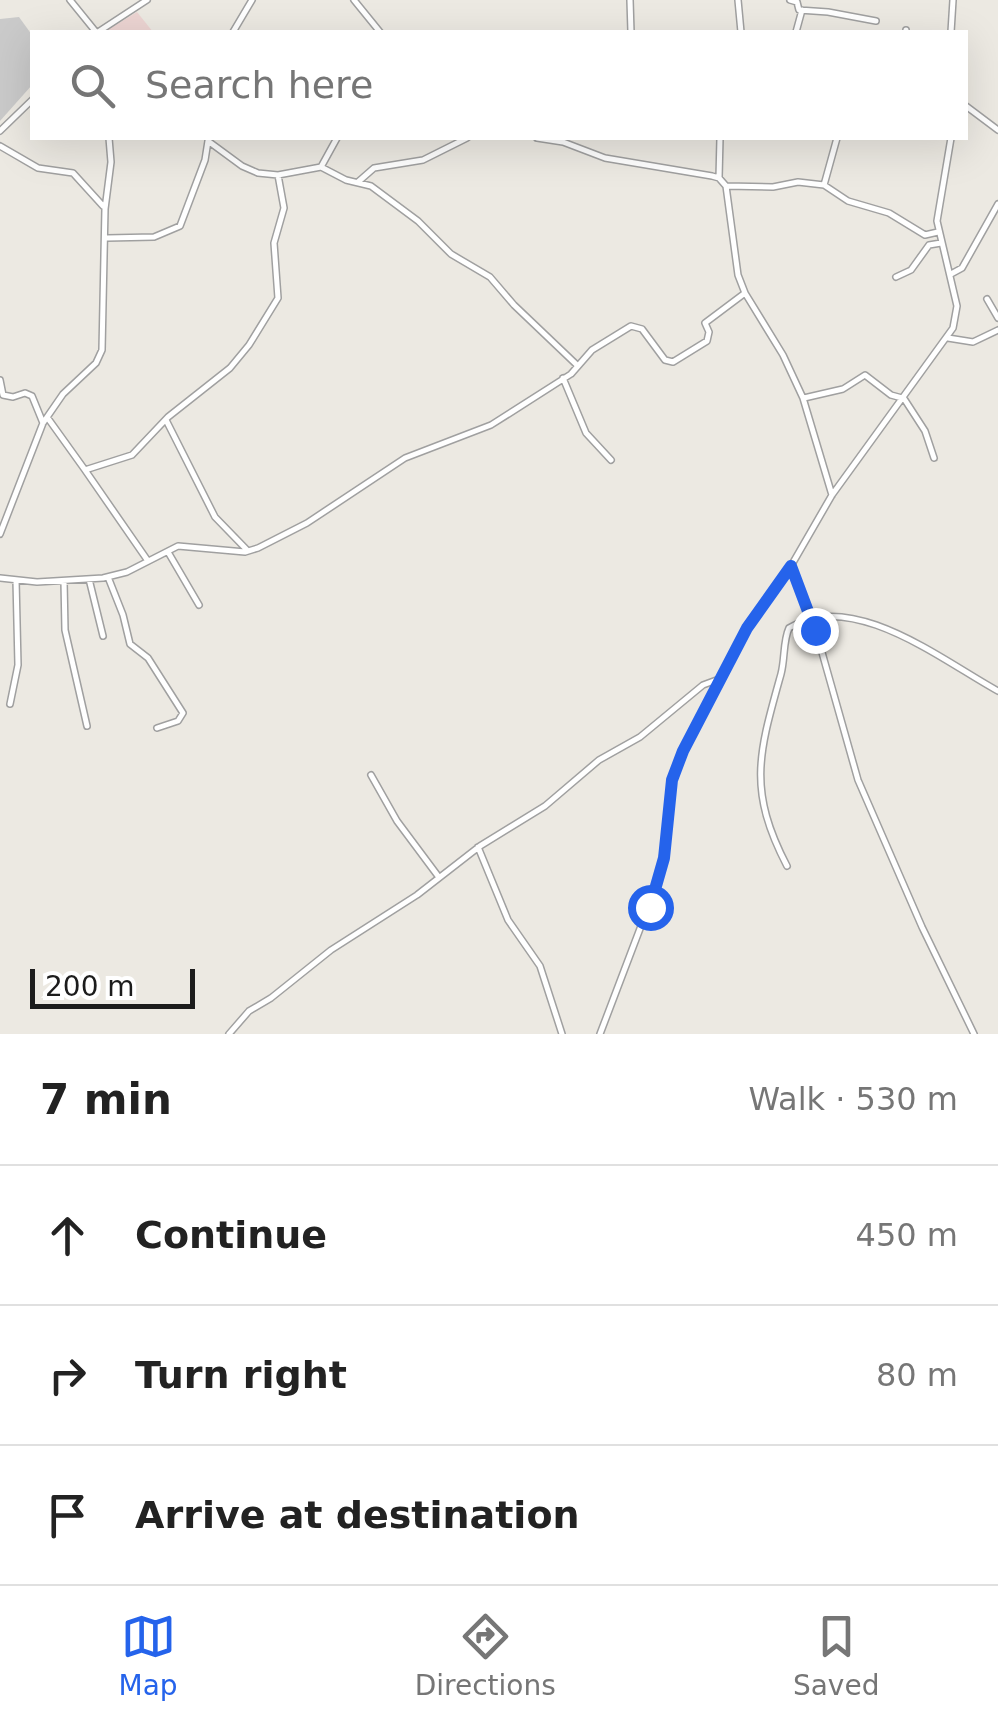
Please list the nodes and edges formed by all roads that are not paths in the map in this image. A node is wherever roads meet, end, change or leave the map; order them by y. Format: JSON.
{"nodes":[{"id":1,"x":70,"y":0,"type":"edge"},
{"id":2,"x":147,"y":0,"type":"edge"},
{"id":3,"x":252,"y":0,"type":"edge"},
{"id":4,"x":354,"y":0,"type":"edge"},
{"id":5,"x":630,"y":0,"type":"edge"},
{"id":6,"x":738,"y":0,"type":"edge"},
{"id":7,"x":790,"y":0,"type":"edge"},
{"id":8,"x":952,"y":0,"type":"edge"},
{"id":9,"x":802,"y":10,"type":"junction"},
{"id":10,"x":876,"y":21,"type":"dead end"},
{"id":11,"x":95,"y":30,"type":"edge"},
{"id":12,"x":100,"y":30,"type":"edge"},
{"id":13,"x":233,"y":30,"type":"edge"},
{"id":14,"x":378,"y":30,"type":"edge"},
{"id":15,"x":631,"y":30,"type":"edge"},
{"id":16,"x":741,"y":30,"type":"edge"},
{"id":17,"x":797,"y":30,"type":"edge"},
{"id":18,"x":951,"y":30,"type":"edge"},
{"id":19,"x":30,"y":102,"type":"edge"},
{"id":20,"x":968,"y":108,"type":"edge"},
{"id":21,"x":998,"y":130,"type":"edge"},
{"id":22,"x":0,"y":131,"type":"edge"},
{"id":23,"x":109,"y":140,"type":"edge"},
{"id":24,"x":208,"y":140,"type":"edge"},
{"id":25,"x":209,"y":140,"type":"edge"},
{"id":26,"x":335,"y":140,"type":"edge"},
{"id":27,"x":455,"y":140,"type":"edge"},
{"id":28,"x":567,"y":140,"type":"edge"},
{"id":29,"x":720,"y":140,"type":"edge"},
{"id":30,"x":836,"y":140,"type":"edge"},
{"id":31,"x":951,"y":140,"type":"edge"},
{"id":32,"x":0,"y":146,"type":"edge"},
{"id":33,"x":321,"y":167,"type":"junction"},
{"id":34,"x":278,"y":176,"type":"junction"},
{"id":35,"x":719,"y":178,"type":"junction"},
{"id":36,"x":358,"y":182,"type":"junction"},
{"id":37,"x":824,"y":185,"type":"junction"},
{"id":38,"x":726,"y":186,"type":"junction"},
{"id":39,"x":998,"y":204,"type":"edge"},
{"id":40,"x":106,"y":209,"type":"junction"},
{"id":41,"x":938,"y":232,"type":"junction"},
{"id":42,"x":106,"y":238,"type":"junction"},
{"id":43,"x":941,"y":243,"type":"junction"},
{"id":44,"x":951,"y":274,"type":"junction"},
{"id":45,"x":896,"y":277,"type":"dead end"},
{"id":46,"x":745,"y":292,"type":"junction"},
{"id":47,"x":987,"y":300,"type":"dead end"},
{"id":48,"x":998,"y":318,"type":"edge"},
{"id":49,"x":998,"y":330,"type":"edge"},
{"id":50,"x":948,"y":338,"type":"junction"},
{"id":51,"x":578,"y":366,"type":"junction"},
{"id":52,"x":563,"y":378,"type":"junction"},
{"id":53,"x":0,"y":380,"type":"edge"},
{"id":54,"x":803,"y":398,"type":"junction"},
{"id":55,"x":903,"y":398,"type":"junction"},
{"id":56,"x":45,"y":420,"type":"junction"},
{"id":57,"x":166,"y":420,"type":"junction"},
{"id":58,"x":934,"y":458,"type":"dead end"},
{"id":59,"x":611,"y":460,"type":"dead end"},
{"id":60,"x":84,"y":470,"type":"junction"},
{"id":61,"x":832,"y":494,"type":"junction"},
{"id":62,"x":0,"y":534,"type":"edge"},
{"id":63,"x":168,"y":552,"type":"junction"},
{"id":64,"x":248,"y":552,"type":"junction"},
{"id":65,"x":148,"y":561,"type":"junction"},
{"id":66,"x":791,"y":566,"type":"junction"},
{"id":67,"x":108,"y":577,"type":"junction"},
{"id":68,"x":0,"y":578,"type":"edge"},
{"id":69,"x":89,"y":578,"type":"junction"},
{"id":70,"x":16,"y":580,"type":"junction"},
{"id":71,"x":64,"y":580,"type":"junction"},
{"id":72,"x":198,"y":605,"type":"dead end"},
{"id":73,"x":812,"y":616,"type":"junction"},
{"id":74,"x":103,"y":636,"type":"dead end"},
{"id":75,"x":724,"y":678,"type":"junction"},
{"id":76,"x":998,"y":691,"type":"edge"},
{"id":77,"x":10,"y":704,"type":"dead end"},
{"id":78,"x":86,"y":726,"type":"dead end"},
{"id":79,"x":156,"y":728,"type":"dead end"},
{"id":80,"x":371,"y":776,"type":"dead end"},
{"id":81,"x":478,"y":847,"type":"junction"},
{"id":82,"x":787,"y":866,"type":"dead end"},
{"id":83,"x":438,"y":876,"type":"junction"},
{"id":84,"x":229,"y":1034,"type":"edge"},
{"id":85,"x":562,"y":1034,"type":"edge"},
{"id":86,"x":600,"y":1034,"type":"edge"},
{"id":87,"x":974,"y":1034,"type":"edge"}],
"edges":[{"from":1,"to":11,"type":"street"},
{"from":2,"to":12,"type":"street"},
{"from":3,"to":13,"type":"street"},
{"from":4,"to":14,"type":"street"},
{"from":5,"to":15,"type":"street"},
{"from":6,"to":16,"type":"street"},
{"from":7,"to":9,"type":"street"},
{"from":8,"to":18,"type":"street"},
{"from":9,"to":10,"type":"street"},
{"from":9,"to":17,"type":"street"},
{"from":19,"to":22,"type":"street"},
{"from":20,"to":21,"type":"street"},
{"from":23,"to":40,"type":"street"},
{"from":24,"to":42,"type":"street"},
{"from":25,"to":34,"type":"street"},
{"from":26,"to":33,"type":"street"},
{"from":27,"to":36,"type":"street"},
{"from":28,"to":35,"type":"street"},
{"from":29,"to":35,"type":"street"},
{"from":30,"to":37,"type":"street"},
{"from":31,"to":41,"type":"street"},
{"from":32,"to":40,"type":"street"},
{"from":33,"to":34,"type":"street"},
{"from":33,"to":36,"type":"street"},
{"from":34,"to":57,"type":"street"},
{"from":35,"to":38,"type":"street"},
{"from":36,"to":51,"type":"street"},
{"from":37,"to":38,"type":"street"},
{"from":37,"to":41,"type":"street"},
{"from":38,"to":46,"type":"street"},
{"from":39,"to":44,"type":"street"},
{"from":40,"to":42,"type":"street"},
{"from":41,"to":43,"type":"street"},
{"from":42,"to":56,"type":"street"},
{"from":43,"to":44,"type":"street"},
{"from":43,"to":45,"type":"street"},
{"from":44,"to":50,"type":"street"},
{"from":46,"to":51,"type":"street"},
{"from":46,"to":54,"type":"street"},
{"from":47,"to":48,"type":"street"},
{"from":49,"to":50,"type":"street"},
{"from":50,"to":55,"type":"street"},
{"from":51,"to":52,"type":"street"},
{"from":52,"to":59,"type":"street"},
{"from":52,"to":64,"type":"street"},
{"from":53,"to":56,"type":"street"},
{"from":54,"to":55,"type":"street"},
{"from":54,"to":61,"type":"street"},
{"from":55,"to":58,"type":"street"},
{"from":55,"to":61,"type":"street"},
{"from":56,"to":60,"type":"street"},
{"from":56,"to":62,"type":"street"},
{"from":57,"to":60,"type":"street"},
{"from":57,"to":64,"type":"street"},
{"from":60,"to":65,"type":"street"},
{"from":61,"to":66,"type":"street"},
{"from":63,"to":64,"type":"street"},
{"from":63,"to":65,"type":"street"},
{"from":63,"to":72,"type":"street"},
{"from":65,"to":67,"type":"street"},
{"from":66,"to":73,"type":"street"},
{"from":66,"to":75,"type":"street"},
{"from":67,"to":69,"type":"street"},
{"from":67,"to":79,"type":"street"},
{"from":68,"to":70,"type":"street"},
{"from":69,"to":71,"type":"street"},
{"from":69,"to":74,"type":"street"},
{"from":70,"to":71,"type":"street"},
{"from":70,"to":77,"type":"street"},
{"from":71,"to":78,"type":"street"},
{"from":73,"to":76,"type":"street"},
{"from":73,"to":82,"type":"street"},
{"from":73,"to":87,"type":"street"},
{"from":75,"to":81,"type":"street"},
{"from":75,"to":86,"type":"street"},
{"from":80,"to":83,"type":"street"},
{"from":81,"to":83,"type":"street"},
{"from":81,"to":85,"type":"street"},
{"from":83,"to":84,"type":"street"}]}
